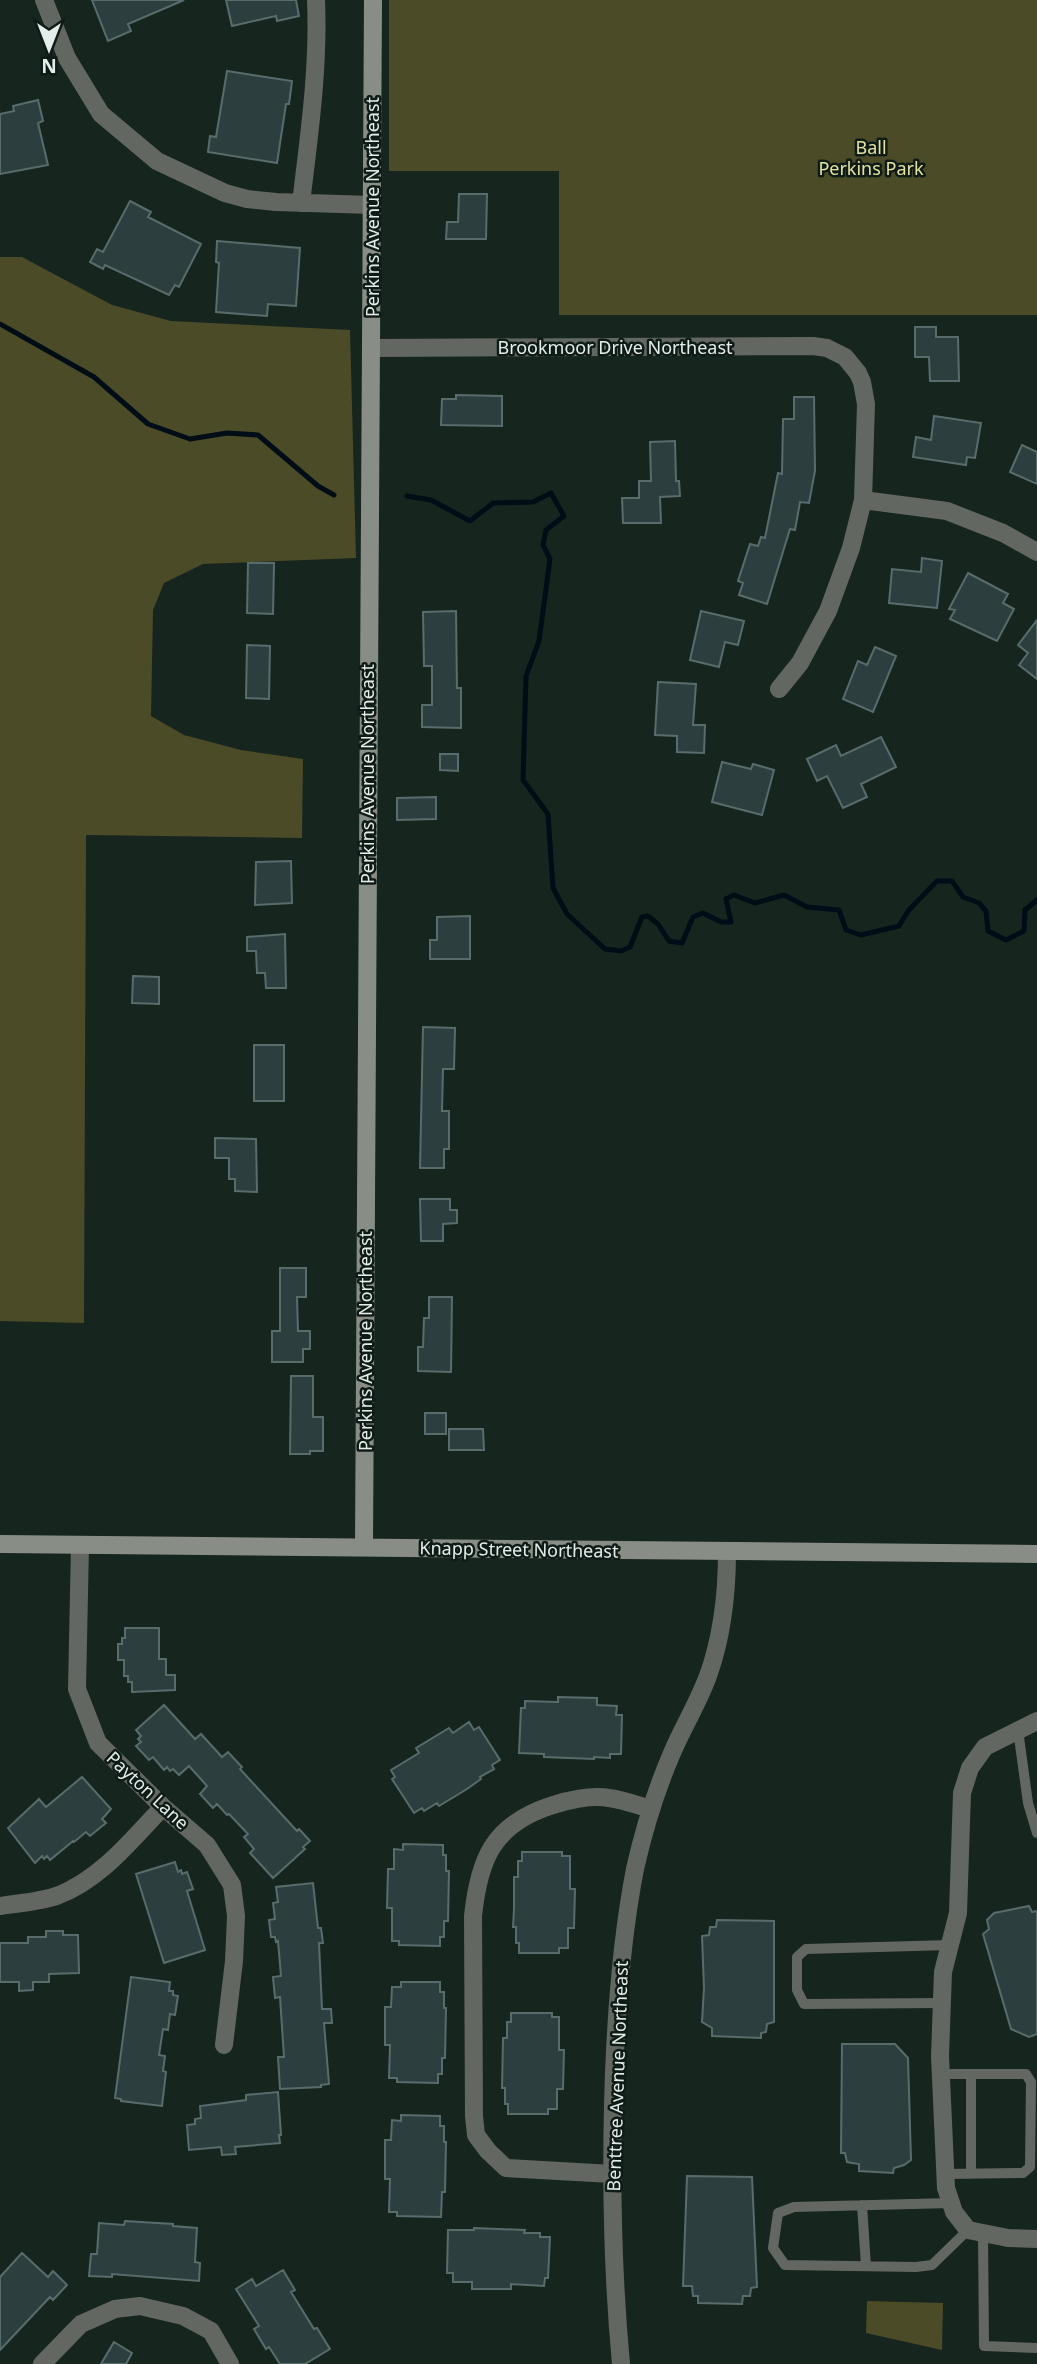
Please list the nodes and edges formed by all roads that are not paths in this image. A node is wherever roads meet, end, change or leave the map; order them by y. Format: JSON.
{"nodes":[{"id":1,"x":44,"y":0,"type":"edge"},
{"id":2,"x":316,"y":0,"type":"edge"},
{"id":3,"x":373,"y":0,"type":"edge"},
{"id":4,"x":301,"y":203,"type":"junction"},
{"id":5,"x":372,"y":205,"type":"junction"},
{"id":6,"x":372,"y":348,"type":"junction"},
{"id":7,"x":863,"y":500,"type":"junction"},
{"id":8,"x":1037,"y":552,"type":"edge"},
{"id":9,"x":779,"y":689,"type":"dead end"},
{"id":10,"x":0,"y":1544,"type":"edge"},
{"id":11,"x":80,"y":1545,"type":"junction"},
{"id":12,"x":364,"y":1547,"type":"junction"},
{"id":13,"x":727,"y":1552,"type":"junction"},
{"id":14,"x":1037,"y":1554,"type":"edge"},
{"id":15,"x":1037,"y":1721,"type":"edge"},
{"id":16,"x":1018,"y":1730,"type":"junction"},
{"id":17,"x":1037,"y":1779,"type":"edge"},
{"id":18,"x":1025,"y":1785,"type":"junction"},
{"id":19,"x":163,"y":1807,"type":"junction"},
{"id":20,"x":651,"y":1808,"type":"junction"},
{"id":21,"x":1037,"y":1833,"type":"edge"},
{"id":22,"x":0,"y":1906,"type":"edge"},
{"id":23,"x":950,"y":1945,"type":"junction"},
{"id":24,"x":942,"y":2003,"type":"junction"},
{"id":25,"x":224,"y":2045,"type":"dead end"},
{"id":26,"x":941,"y":2074,"type":"junction"},
{"id":27,"x":971,"y":2074,"type":"junction"},
{"id":28,"x":612,"y":2174,"type":"junction"},
{"id":29,"x":945,"y":2174,"type":"junction"},
{"id":30,"x":971,"y":2174,"type":"junction"},
{"id":31,"x":951,"y":2203,"type":"junction"},
{"id":32,"x":862,"y":2205,"type":"junction"},
{"id":33,"x":976,"y":2232,"type":"junction"},
{"id":34,"x":1037,"y":2239,"type":"edge"},
{"id":35,"x":866,"y":2266,"type":"junction"},
{"id":36,"x":1037,"y":2348,"type":"edge"},
{"id":37,"x":42,"y":2364,"type":"edge"},
{"id":38,"x":230,"y":2364,"type":"edge"},
{"id":39,"x":621,"y":2364,"type":"edge"}],
"edges":[{"from":1,"to":4,"type":"street"},
{"from":2,"to":4,"type":"street"},
{"from":3,"to":5,"type":"street","name":"Perkins Avenue Northeast"},
{"from":4,"to":5,"type":"street"},
{"from":5,"to":6,"type":"street","name":"Perkins Avenue Northeast"},
{"from":6,"to":7,"type":"street","name":"Brookmoor Drive Northeast"},
{"from":6,"to":12,"type":"street","name":"Perkins Avenue Northeast"},
{"from":7,"to":8,"type":"street"},
{"from":7,"to":9,"type":"street"},
{"from":10,"to":11,"type":"street","name":"Knapp Street Northeast"},
{"from":11,"to":12,"type":"street","name":"Knapp Street Northeast"},
{"from":11,"to":19,"type":"street","name":"Payton Lane"},
{"from":12,"to":13,"type":"street","name":"Knapp Street Northeast"},
{"from":13,"to":14,"type":"street","name":"Knapp Street Northeast"},
{"from":13,"to":20,"type":"street","name":"Benttree Avenue Northeast"},
{"from":15,"to":16,"type":"street"},
{"from":16,"to":18,"type":"lane"},
{"from":16,"to":23,"type":"street"},
{"from":17,"to":18,"type":"lane"},
{"from":18,"to":21,"type":"lane"},
{"from":19,"to":22,"type":"street"},
{"from":19,"to":25,"type":"street","name":"Payton Lane"},
{"from":20,"to":28,"type":"street","name":"Benttree Avenue Northeast"},
{"from":20,"to":28,"type":"street"},
{"from":23,"to":24,"type":"street"},
{"from":23,"to":24,"type":"lane"},
{"from":24,"to":26,"type":"street"},
{"from":26,"to":27,"type":"lane"},
{"from":26,"to":29,"type":"street"},
{"from":27,"to":30,"type":"lane"},
{"from":27,"to":30,"type":"lane"},
{"from":28,"to":39,"type":"street","name":"Benttree Avenue Northeast"},
{"from":29,"to":30,"type":"lane"},
{"from":29,"to":31,"type":"street"},
{"from":31,"to":32,"type":"lane"},
{"from":31,"to":33,"type":"street"},
{"from":32,"to":35,"type":"lane"},
{"from":32,"to":35,"type":"lane"},
{"from":33,"to":34,"type":"street"},
{"from":33,"to":35,"type":"lane"},
{"from":33,"to":36,"type":"lane"},
{"from":37,"to":38,"type":"street"}]}
